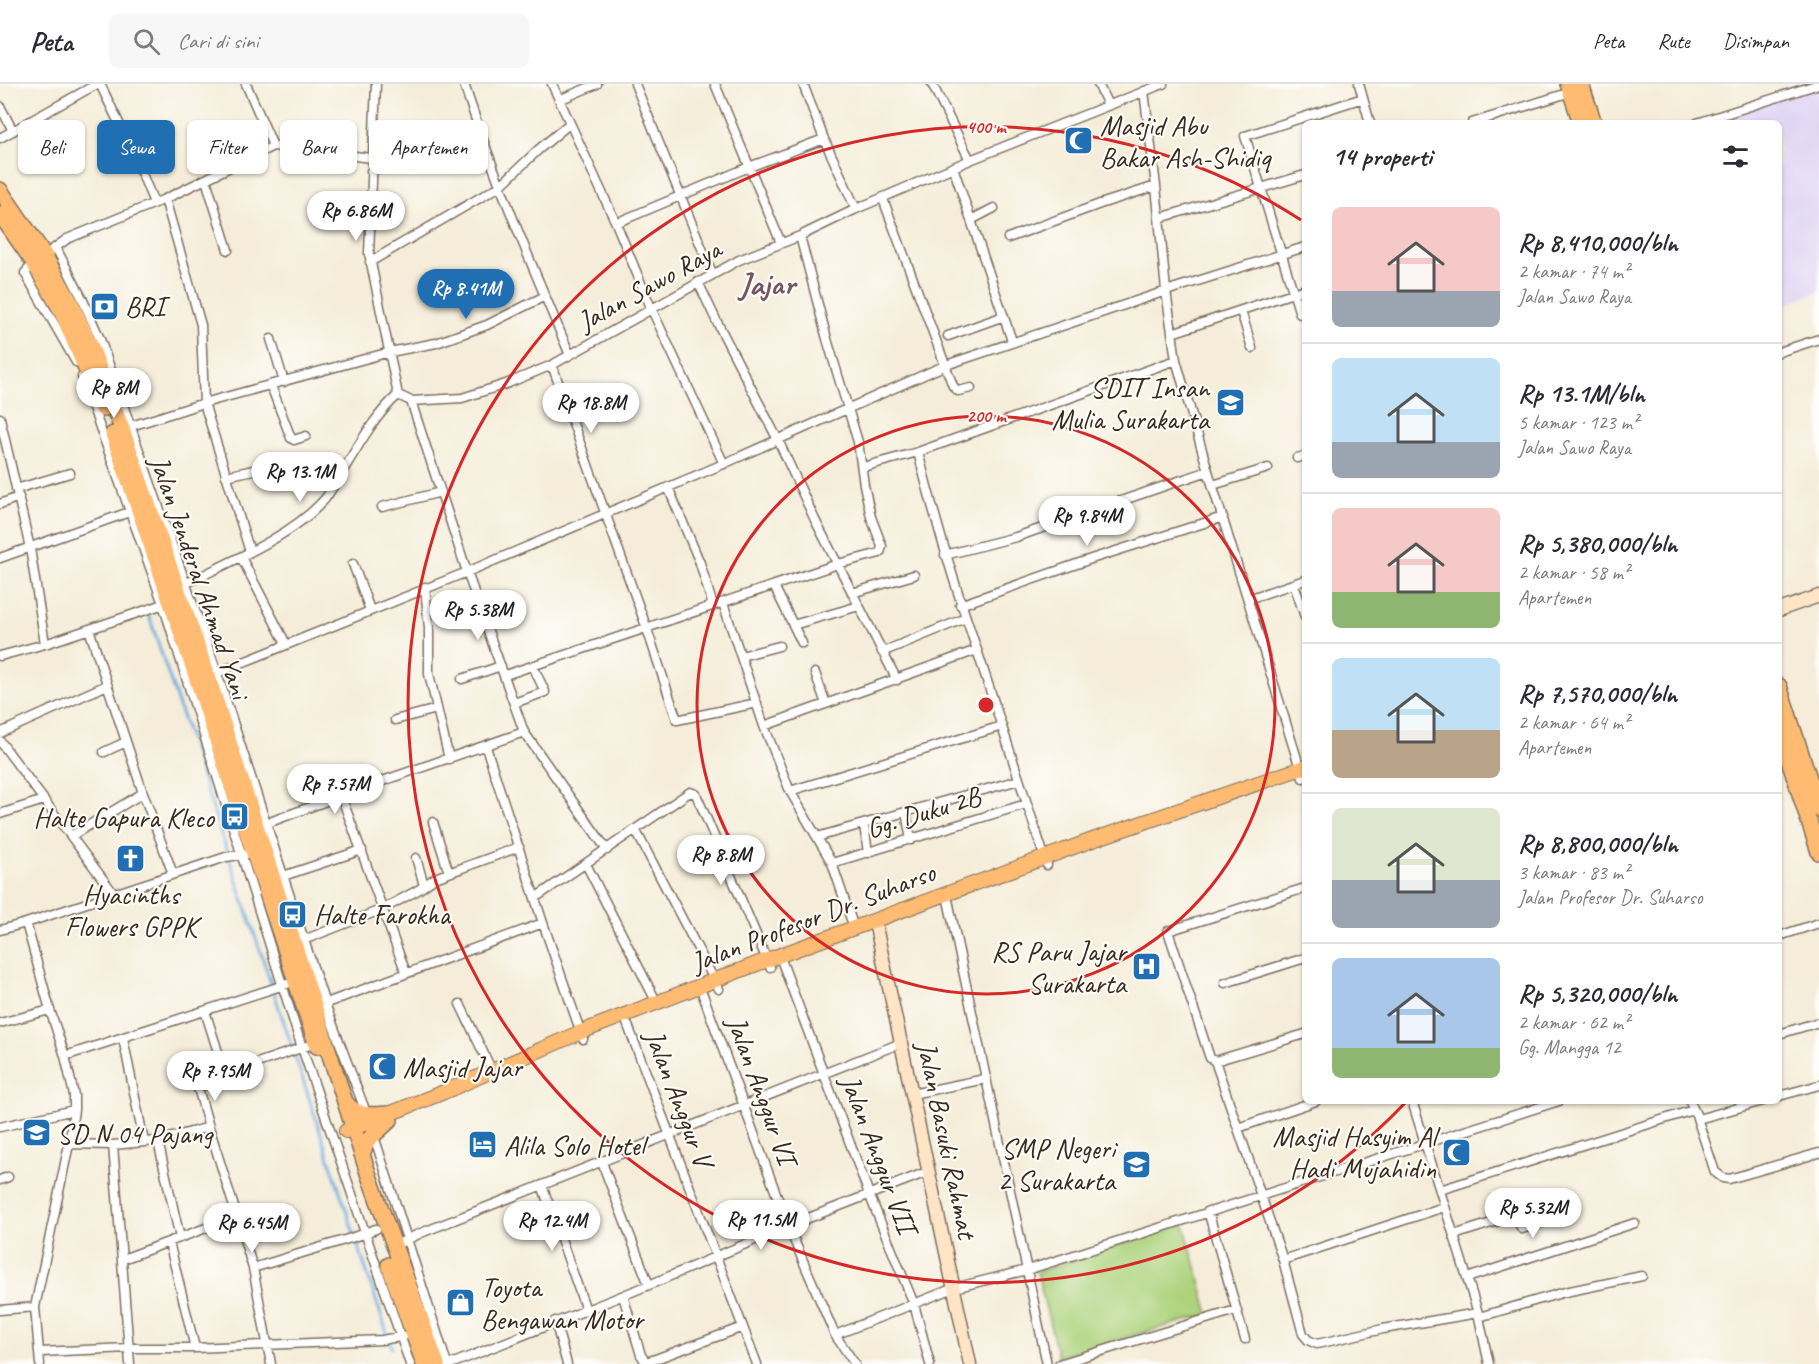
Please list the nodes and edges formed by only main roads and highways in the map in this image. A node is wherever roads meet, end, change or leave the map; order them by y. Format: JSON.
{"nodes":[{"id":1,"x":1573,"y":87,"type":"edge"},
{"id":2,"x":1580,"y":120,"type":"edge"},
{"id":3,"x":1592,"y":120,"type":"edge"},
{"id":4,"x":0,"y":190,"type":"edge"},
{"id":5,"x":0,"y":214,"type":"edge"},
{"id":6,"x":45,"y":256,"type":"junction"},
{"id":7,"x":110,"y":412,"type":"junction"},
{"id":8,"x":129,"y":464,"type":"junction"},
{"id":9,"x":143,"y":505,"type":"junction"},
{"id":10,"x":201,"y":673,"type":"junction"},
{"id":11,"x":1782,"y":695,"type":"edge"},
{"id":12,"x":1782,"y":741,"type":"edge"},
{"id":13,"x":1302,"y":773,"type":"edge"},
{"id":14,"x":1819,"y":809,"type":"edge"},
{"id":15,"x":256,"y":827,"type":"junction"},
{"id":16,"x":1819,"y":852,"type":"edge"},
{"id":17,"x":1045,"y":861,"type":"junction"},
{"id":18,"x":875,"y":924,"type":"junction"},
{"id":19,"x":717,"y":985,"type":"junction"},
{"id":20,"x":582,"y":1036,"type":"junction"},
{"id":21,"x":389,"y":1117,"type":"joint"},
{"id":22,"x":361,"y":1128,"type":"junction"},
{"id":23,"x":414,"y":1335,"type":"junction"},
{"id":24,"x":434,"y":1357,"type":"edge"}],
"edges":[{"from":1,"to":2,"type":"highway"},
{"from":1,"to":3,"type":"highway"},
{"from":4,"to":6,"type":"highway","name":"Jalan Jenderal Ahmad Yani"},
{"from":5,"to":6,"type":"highway","name":"Jalan Jenderal Ahmad Yani"},
{"from":6,"to":7,"type":"highway","name":"Jalan Jenderal Ahmad Yani"},
{"from":6,"to":7,"type":"highway","name":"Jalan Jenderal Ahmad Yani"},
{"from":7,"to":8,"type":"highway","name":"Jalan Jenderal Ahmad Yani"},
{"from":7,"to":8,"type":"highway","name":"Jalan Jenderal Ahmad Yani"},
{"from":8,"to":9,"type":"highway","name":"Jalan Jenderal Ahmad Yani"},
{"from":9,"to":10,"type":"highway","name":"Jalan Jenderal Ahmad Yani"},
{"from":9,"to":10,"type":"highway","name":"Jalan Jenderal Ahmad Yani"},
{"from":10,"to":15,"type":"highway","name":"Jalan Jenderal Ahmad Yani"},
{"from":10,"to":15,"type":"highway","name":"Jalan Jenderal Ahmad Yani"},
{"from":11,"to":14,"type":"highway"},
{"from":12,"to":16,"type":"highway"},
{"from":13,"to":17,"type":"main road","name":"Jalan Profesor Dr. Suharso"},
{"from":15,"to":22,"type":"highway"},
{"from":15,"to":22,"type":"highway"},
{"from":17,"to":18,"type":"main road","name":"Jalan Profesor Dr. Suharso"},
{"from":17,"to":18,"type":"main road","name":"Jalan Profesor Dr. Suharso"},
{"from":18,"to":19,"type":"main road","name":"Jalan Profesor Dr. Suharso"},
{"from":19,"to":20,"type":"main road","name":"Jalan Profesor Dr. Suharso"},
{"from":19,"to":20,"type":"main road","name":"Jalan Profesor Dr. Suharso"},
{"from":20,"to":21,"type":"main road","name":"Jalan Profesor Dr. Suharso"},
{"from":21,"to":22,"type":"highway"},
{"from":22,"to":23,"type":"highway"},
{"from":22,"to":23,"type":"highway"},
{"from":23,"to":24,"type":"highway"}]}
